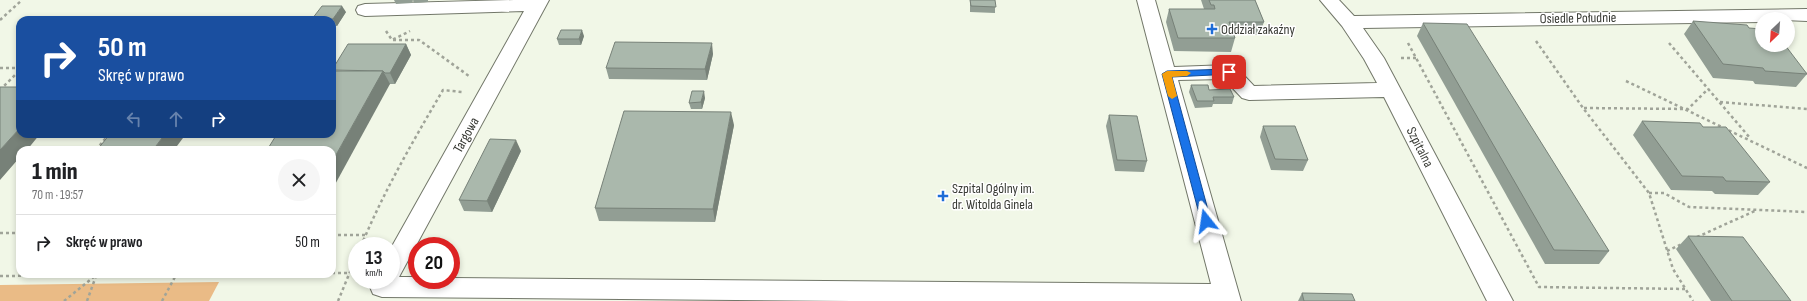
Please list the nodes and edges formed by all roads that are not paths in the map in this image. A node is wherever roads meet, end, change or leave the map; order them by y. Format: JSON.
{"nodes":[{"id":1,"x":1146,"y":0,"type":"edge"},
{"id":2,"x":1329,"y":0,"type":"edge"},
{"id":3,"x":539,"y":2,"type":"edge"},
{"id":4,"x":365,"y":10,"type":"dead end"},
{"id":5,"x":1807,"y":15,"type":"edge"},
{"id":6,"x":1349,"y":22,"type":"junction"},
{"id":7,"x":1167,"y":74,"type":"junction"},
{"id":8,"x":1391,"y":90,"type":"junction"},
{"id":9,"x":400,"y":253,"type":"edge"},
{"id":10,"x":400,"y":285,"type":"edge"},
{"id":11,"x":618,"y":295,"type":"edge"},
{"id":12,"x":1227,"y":298,"type":"edge"},
{"id":13,"x":1500,"y":301,"type":"edge"}],
"edges":[{"from":1,"to":7,"type":"street"},
{"from":2,"to":6,"type":"street","name":"Szpitalna"},
{"from":3,"to":4,"type":"street"},
{"from":3,"to":9,"type":"street","name":"Targowa"},
{"from":5,"to":6,"type":"street","name":"Osiedle Południe"},
{"from":6,"to":8,"type":"street","name":"Szpitalna"},
{"from":7,"to":8,"type":"street"},
{"from":7,"to":12,"type":"street"},
{"from":8,"to":13,"type":"street","name":"Szpitalna"},
{"from":10,"to":11,"type":"street"},
{"from":11,"to":12,"type":"street"}]}
